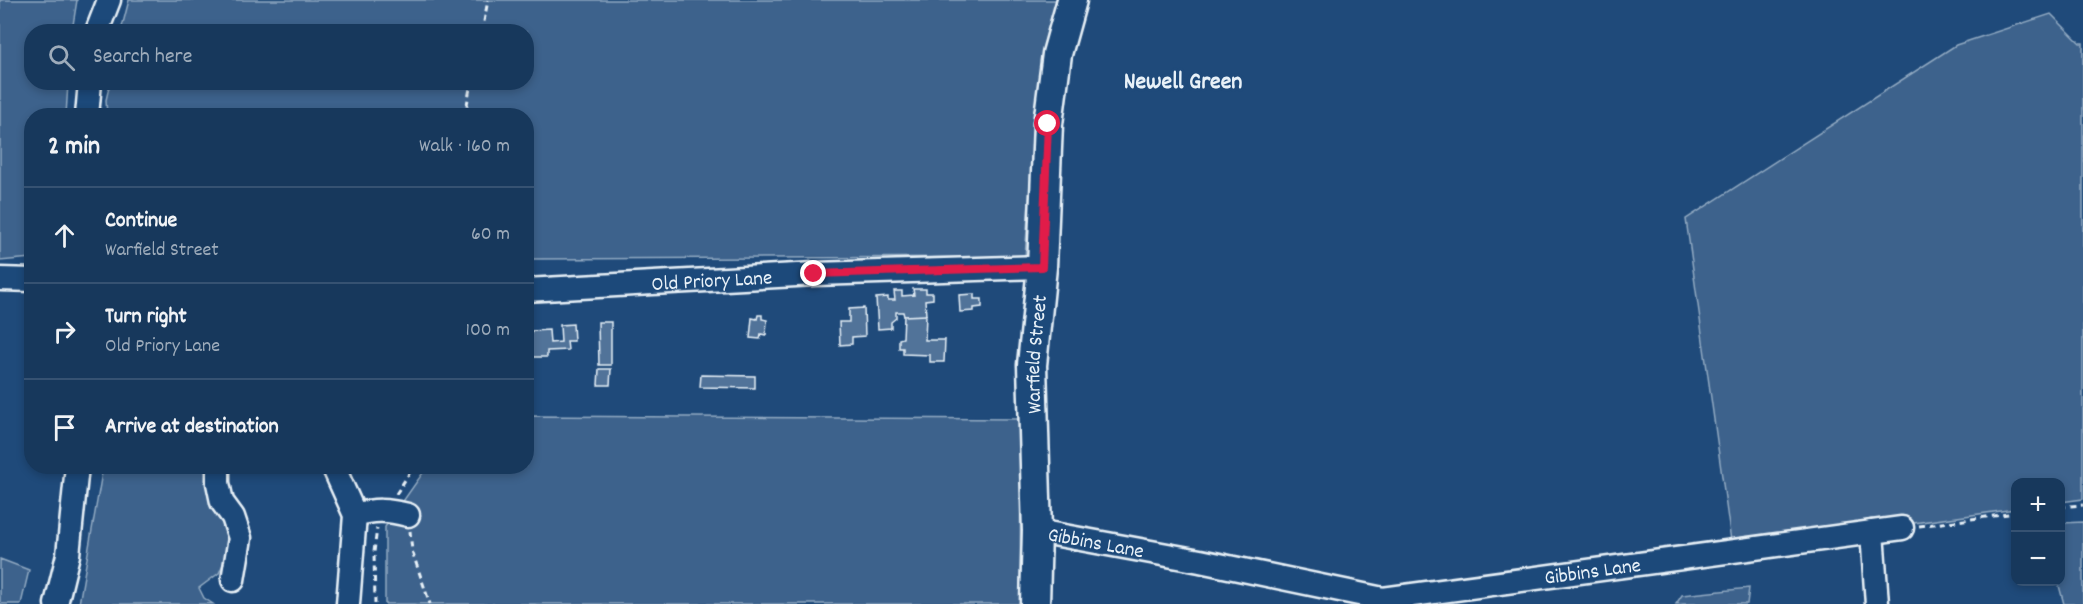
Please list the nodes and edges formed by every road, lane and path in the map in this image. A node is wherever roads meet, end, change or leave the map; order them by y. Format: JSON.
{"nodes":[{"id":1,"x":101,"y":0,"type":"edge"},
{"id":2,"x":109,"y":0,"type":"edge"},
{"id":3,"x":488,"y":0,"type":"edge"},
{"id":4,"x":1072,"y":0,"type":"edge"},
{"id":5,"x":98,"y":24,"type":"edge"},
{"id":6,"x":100,"y":24,"type":"edge"},
{"id":7,"x":484,"y":24,"type":"edge"},
{"id":8,"x":89,"y":90,"type":"edge"},
{"id":9,"x":470,"y":90,"type":"edge"},
{"id":10,"x":88,"y":108,"type":"edge"},
{"id":11,"x":466,"y":108,"type":"edge"},
{"id":12,"x":1042,"y":267,"type":"junction"},
{"id":13,"x":0,"y":279,"type":"edge"},
{"id":14,"x":24,"y":280,"type":"edge"},
{"id":15,"x":534,"y":290,"type":"edge"},
{"id":16,"x":76,"y":474,"type":"edge"},
{"id":17,"x":218,"y":474,"type":"edge"},
{"id":18,"x":337,"y":474,"type":"edge"},
{"id":19,"x":411,"y":474,"type":"edge"},
{"id":20,"x":2083,"y":505,"type":"edge"},
{"id":21,"x":2065,"y":507,"type":"edge"},
{"id":22,"x":397,"y":512,"type":"junction"},
{"id":23,"x":2011,"y":514,"type":"edge"},
{"id":24,"x":355,"y":515,"type":"junction"},
{"id":25,"x":1902,"y":528,"type":"joint"},
{"id":26,"x":1037,"y":531,"type":"junction"},
{"id":27,"x":1872,"y":532,"type":"junction"},
{"id":28,"x":233,"y":580,"type":"dead end"},
{"id":29,"x":56,"y":604,"type":"edge"},
{"id":30,"x":348,"y":604,"type":"edge"},
{"id":31,"x":375,"y":604,"type":"edge"},
{"id":32,"x":430,"y":604,"type":"edge"},
{"id":33,"x":1035,"y":604,"type":"edge"},
{"id":34,"x":1877,"y":604,"type":"edge"}],
"edges":[{"from":1,"to":5,"type":"street"},
{"from":2,"to":6,"type":"street"},
{"from":3,"to":7,"type":"path"},
{"from":4,"to":12,"type":"main road","name":"Warfield Street"},
{"from":8,"to":10,"type":"street"},
{"from":9,"to":11,"type":"path"},
{"from":12,"to":15,"type":"street","name":"Old Priory Lane"},
{"from":12,"to":26,"type":"main road","name":"Warfield Street"},
{"from":13,"to":14,"type":"street"},
{"from":16,"to":29,"type":"street"},
{"from":17,"to":28,"type":"street"},
{"from":18,"to":24,"type":"street"},
{"from":19,"to":22,"type":"path"},
{"from":20,"to":21,"type":"path"},
{"from":22,"to":24,"type":"street"},
{"from":22,"to":31,"type":"path"},
{"from":22,"to":32,"type":"path"},
{"from":23,"to":25,"type":"path"},
{"from":24,"to":30,"type":"street"},
{"from":25,"to":27,"type":"street","name":"Gibbins Lane"},
{"from":26,"to":27,"type":"street","name":"Gibbins Lane"},
{"from":26,"to":33,"type":"main road","name":"Warfield Street"},
{"from":27,"to":34,"type":"street"}]}
